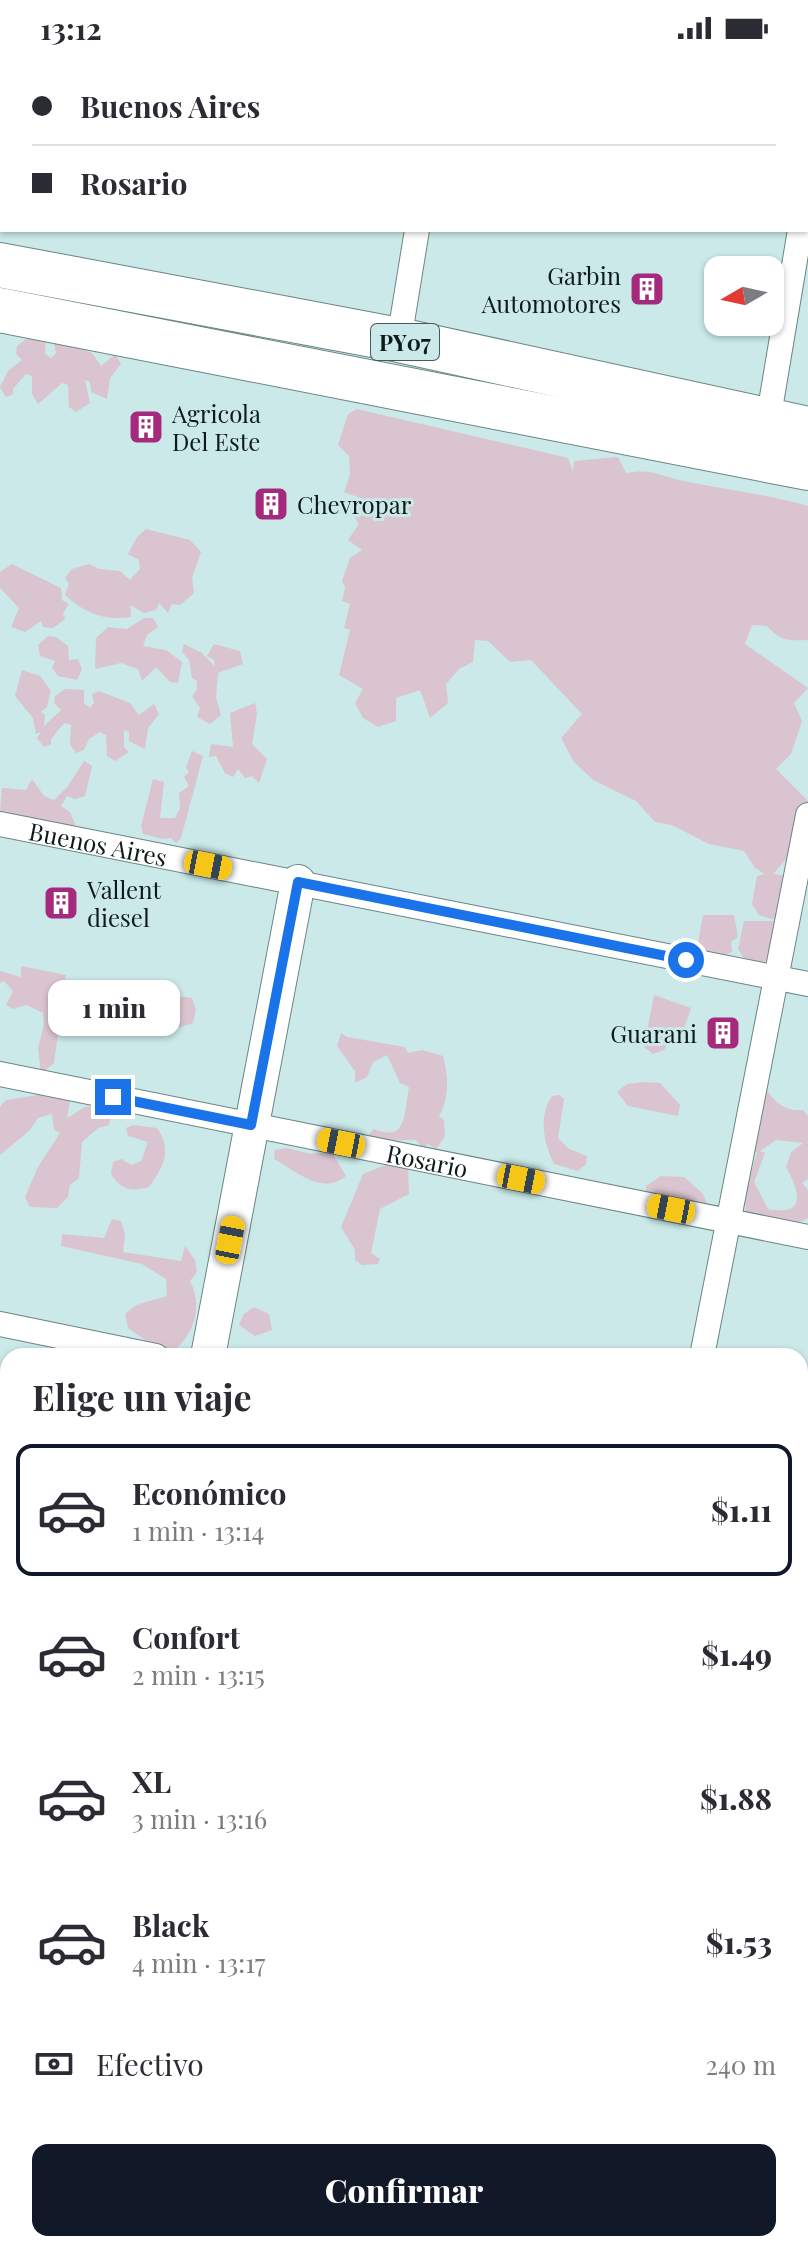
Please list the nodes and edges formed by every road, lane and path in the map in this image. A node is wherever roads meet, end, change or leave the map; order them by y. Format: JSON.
{"nodes":[{"id":1,"x":417,"y":232,"type":"edge"},
{"id":2,"x":800,"y":232,"type":"edge"},
{"id":3,"x":0,"y":265,"type":"edge"},
{"id":4,"x":0,"y":310,"type":"edge"},
{"id":5,"x":399,"y":340,"type":"junction"},
{"id":6,"x":788,"y":425,"type":"edge"},
{"id":7,"x":808,"y":468,"type":"edge"},
{"id":8,"x":808,"y":815,"type":"edge"},
{"id":9,"x":0,"y":824,"type":"edge"},
{"id":10,"x":298,"y":882,"type":"junction"},
{"id":11,"x":776,"y":977,"type":"junction"},
{"id":12,"x":808,"y":984,"type":"edge"},
{"id":13,"x":0,"y":1074,"type":"edge"},
{"id":14,"x":251,"y":1125,"type":"junction"},
{"id":15,"x":731,"y":1221,"type":"junction"},
{"id":16,"x":808,"y":1237,"type":"edge"},
{"id":17,"x":0,"y":1324,"type":"edge"},
{"id":18,"x":117,"y":1348,"type":"edge"},
{"id":19,"x":209,"y":1348,"type":"edge"},
{"id":20,"x":704,"y":1348,"type":"edge"}],
"edges":[{"from":1,"to":5,"type":"street"},
{"from":2,"to":6,"type":"street"},
{"from":3,"to":5,"type":"highway","number":"PY07"},
{"from":4,"to":7,"type":"highway","number":"PY07"},
{"from":5,"to":6,"type":"highway","number":"PY07"},
{"from":8,"to":11,"type":"street"},
{"from":9,"to":10,"type":"street","name":"Buenos Aires"},
{"from":10,"to":11,"type":"street","name":"Buenos Aires"},
{"from":10,"to":14,"type":"street"},
{"from":11,"to":12,"type":"street","name":"Buenos Aires"},
{"from":11,"to":15,"type":"street"},
{"from":13,"to":14,"type":"street","name":"Rosario"},
{"from":14,"to":15,"type":"street","name":"Rosario"},
{"from":14,"to":19,"type":"street"},
{"from":15,"to":16,"type":"street","name":"Rosario"},
{"from":15,"to":20,"type":"street"},
{"from":17,"to":18,"type":"street"}]}
